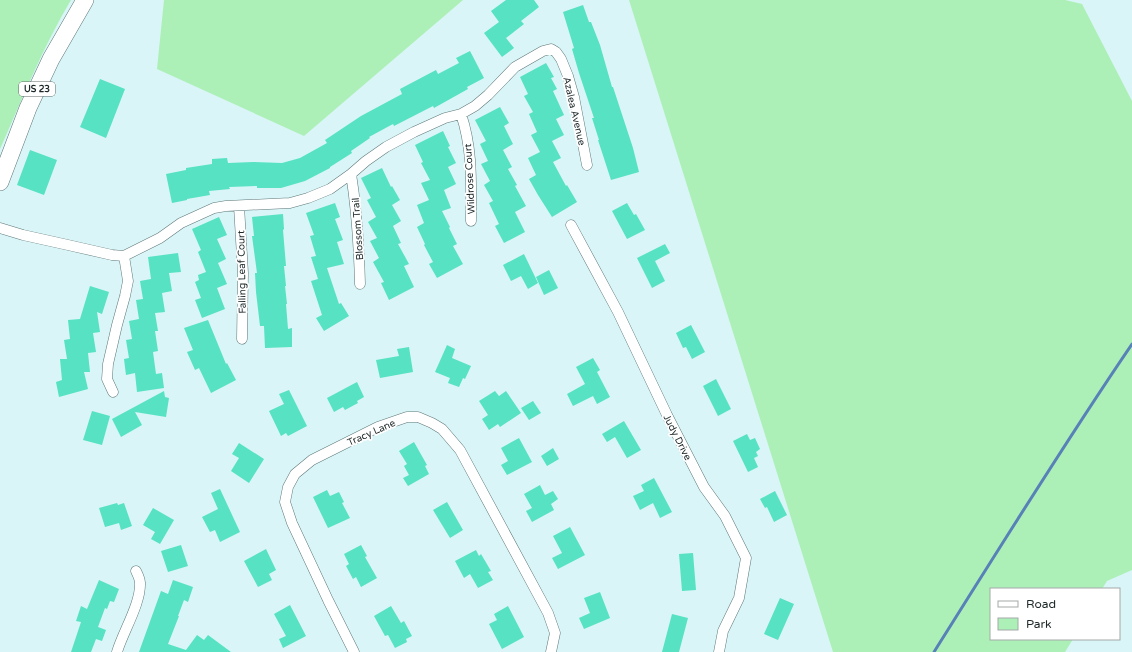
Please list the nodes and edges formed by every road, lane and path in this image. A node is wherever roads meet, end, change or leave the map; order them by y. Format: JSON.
{"nodes":[{"id":1,"x":85,"y":0,"type":"edge"},
{"id":2,"x":461,"y":114,"type":"junction"},
{"id":3,"x":587,"y":165,"type":"dead end"},
{"id":4,"x":351,"y":174,"type":"junction"},
{"id":5,"x":0,"y":182,"type":"edge"},
{"id":6,"x":239,"y":206,"type":"junction"},
{"id":7,"x":471,"y":221,"type":"dead end"},
{"id":8,"x":571,"y":225,"type":"dead end"},
{"id":9,"x":0,"y":228,"type":"edge"},
{"id":10,"x":124,"y":256,"type":"junction"},
{"id":11,"x":360,"y":284,"type":"dead end"},
{"id":12,"x":242,"y":339,"type":"dead end"},
{"id":13,"x":113,"y":392,"type":"dead end"},
{"id":14,"x":136,"y":571,"type":"dead end"},
{"id":15,"x":117,"y":652,"type":"edge"},
{"id":16,"x":354,"y":652,"type":"edge"},
{"id":17,"x":551,"y":652,"type":"edge"},
{"id":18,"x":719,"y":652,"type":"edge"}],
"edges":[{"from":1,"to":5,"type":"main road","number":"US 23"},
{"from":2,"to":3,"type":"street","name":"Azalea Avenue"},
{"from":2,"to":4,"type":"street"},
{"from":2,"to":7,"type":"street","name":"Wildrose Court"},
{"from":4,"to":6,"type":"street"},
{"from":4,"to":11,"type":"street","name":"Blossom Trail"},
{"from":6,"to":10,"type":"street"},
{"from":6,"to":12,"type":"street","name":"Falling Leaf Court"},
{"from":8,"to":18,"type":"street","name":"Judy Drive"},
{"from":9,"to":10,"type":"street"},
{"from":10,"to":13,"type":"street"},
{"from":14,"to":15,"type":"street"},
{"from":16,"to":17,"type":"street","name":"Tracy Lane"}]}
